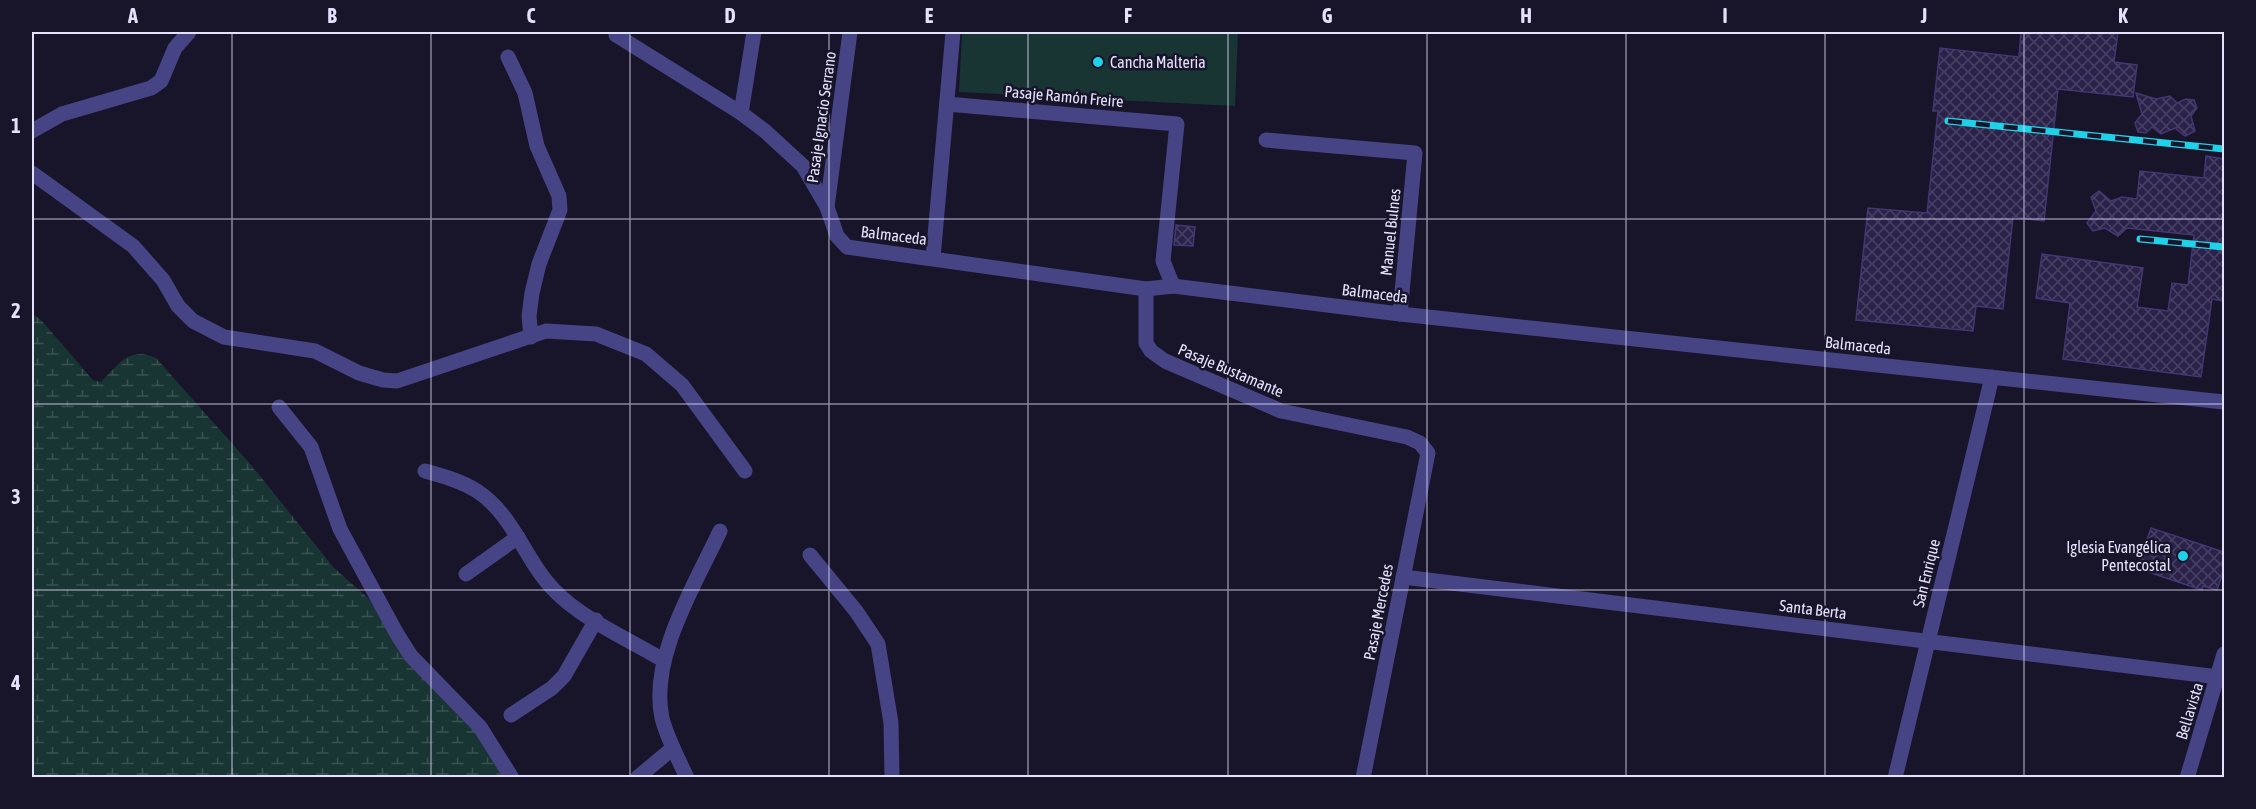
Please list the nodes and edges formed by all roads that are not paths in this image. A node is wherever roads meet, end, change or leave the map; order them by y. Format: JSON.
{"nodes":[{"id":1,"x":189,"y":32,"type":"edge"},
{"id":2,"x":616,"y":32,"type":"edge"},
{"id":3,"x":754,"y":32,"type":"edge"},
{"id":4,"x":850,"y":32,"type":"edge"},
{"id":5,"x":953,"y":32,"type":"edge"},
{"id":6,"x":508,"y":57,"type":"dead end"},
{"id":7,"x":947,"y":104,"type":"junction"},
{"id":8,"x":741,"y":112,"type":"junction"},
{"id":9,"x":32,"y":131,"type":"edge"},
{"id":10,"x":1266,"y":140,"type":"dead end"},
{"id":11,"x":32,"y":173,"type":"edge"},
{"id":12,"x":827,"y":207,"type":"junction"},
{"id":13,"x":933,"y":258,"type":"junction"},
{"id":14,"x":1173,"y":286,"type":"junction"},
{"id":15,"x":1146,"y":290,"type":"junction"},
{"id":16,"x":1400,"y":314,"type":"junction"},
{"id":17,"x":531,"y":337,"type":"junction"},
{"id":18,"x":1992,"y":377,"type":"junction"},
{"id":19,"x":2224,"y":402,"type":"edge"},
{"id":20,"x":279,"y":407,"type":"dead end"},
{"id":21,"x":1428,"y":453,"type":"joint"},
{"id":22,"x":426,"y":471,"type":"dead end"},
{"id":23,"x":745,"y":471,"type":"dead end"},
{"id":24,"x":720,"y":531,"type":"dead end"},
{"id":25,"x":518,"y":537,"type":"junction"},
{"id":26,"x":810,"y":555,"type":"dead end"},
{"id":27,"x":466,"y":574,"type":"dead end"},
{"id":28,"x":1403,"y":577,"type":"junction"},
{"id":29,"x":596,"y":620,"type":"junction"},
{"id":30,"x":1928,"y":642,"type":"junction"},
{"id":31,"x":2224,"y":654,"type":"edge"},
{"id":32,"x":663,"y":660,"type":"junction"},
{"id":33,"x":2218,"y":677,"type":"junction"},
{"id":34,"x":511,"y":715,"type":"dead end"},
{"id":35,"x":673,"y":747,"type":"junction"},
{"id":36,"x":513,"y":777,"type":"edge"},
{"id":37,"x":637,"y":777,"type":"edge"},
{"id":38,"x":687,"y":777,"type":"edge"},
{"id":39,"x":892,"y":777,"type":"edge"},
{"id":40,"x":1363,"y":777,"type":"edge"},
{"id":41,"x":1895,"y":777,"type":"edge"},
{"id":42,"x":2187,"y":777,"type":"edge"}],
"edges":[{"from":1,"to":9,"type":"street"},
{"from":2,"to":8,"type":"street","name":"Balmaceda"},
{"from":3,"to":8,"type":"street"},
{"from":4,"to":12,"type":"street","name":"Pasaje Ignacio Serrano"},
{"from":5,"to":7,"type":"street"},
{"from":6,"to":17,"type":"street"},
{"from":7,"to":13,"type":"street"},
{"from":7,"to":14,"type":"street","name":"Pasaje Ramón Freire"},
{"from":8,"to":12,"type":"street","name":"Balmaceda"},
{"from":10,"to":16,"type":"street","name":"Manuel Bulnes"},
{"from":11,"to":17,"type":"street"},
{"from":12,"to":13,"type":"street","name":"Balmaceda"},
{"from":13,"to":15,"type":"street","name":"Balmaceda"},
{"from":14,"to":15,"type":"street","name":"Balmaceda"},
{"from":14,"to":16,"type":"street","name":"Balmaceda"},
{"from":15,"to":21,"type":"street","name":"Pasaje Bustamante"},
{"from":16,"to":18,"type":"street","name":"Balmaceda"},
{"from":17,"to":23,"type":"street"},
{"from":18,"to":19,"type":"street","name":"Balmaceda"},
{"from":18,"to":30,"type":"street","name":"San Enrique"},
{"from":20,"to":36,"type":"street"},
{"from":21,"to":28,"type":"street","name":"Pasaje Mercedes"},
{"from":22,"to":25,"type":"street"},
{"from":24,"to":32,"type":"street"},
{"from":25,"to":27,"type":"street"},
{"from":25,"to":29,"type":"street"},
{"from":26,"to":39,"type":"street"},
{"from":28,"to":30,"type":"street","name":"Santa Berta"},
{"from":28,"to":40,"type":"street","name":"Pasaje Mercedes"},
{"from":29,"to":32,"type":"street"},
{"from":29,"to":34,"type":"street"},
{"from":30,"to":33,"type":"street","name":"Santa Berta"},
{"from":30,"to":41,"type":"street","name":"San Enrique"},
{"from":31,"to":33,"type":"street","name":"Bellavista"},
{"from":32,"to":35,"type":"street"},
{"from":33,"to":42,"type":"street","name":"Bellavista"},
{"from":35,"to":37,"type":"street"},
{"from":35,"to":38,"type":"street"}]}
